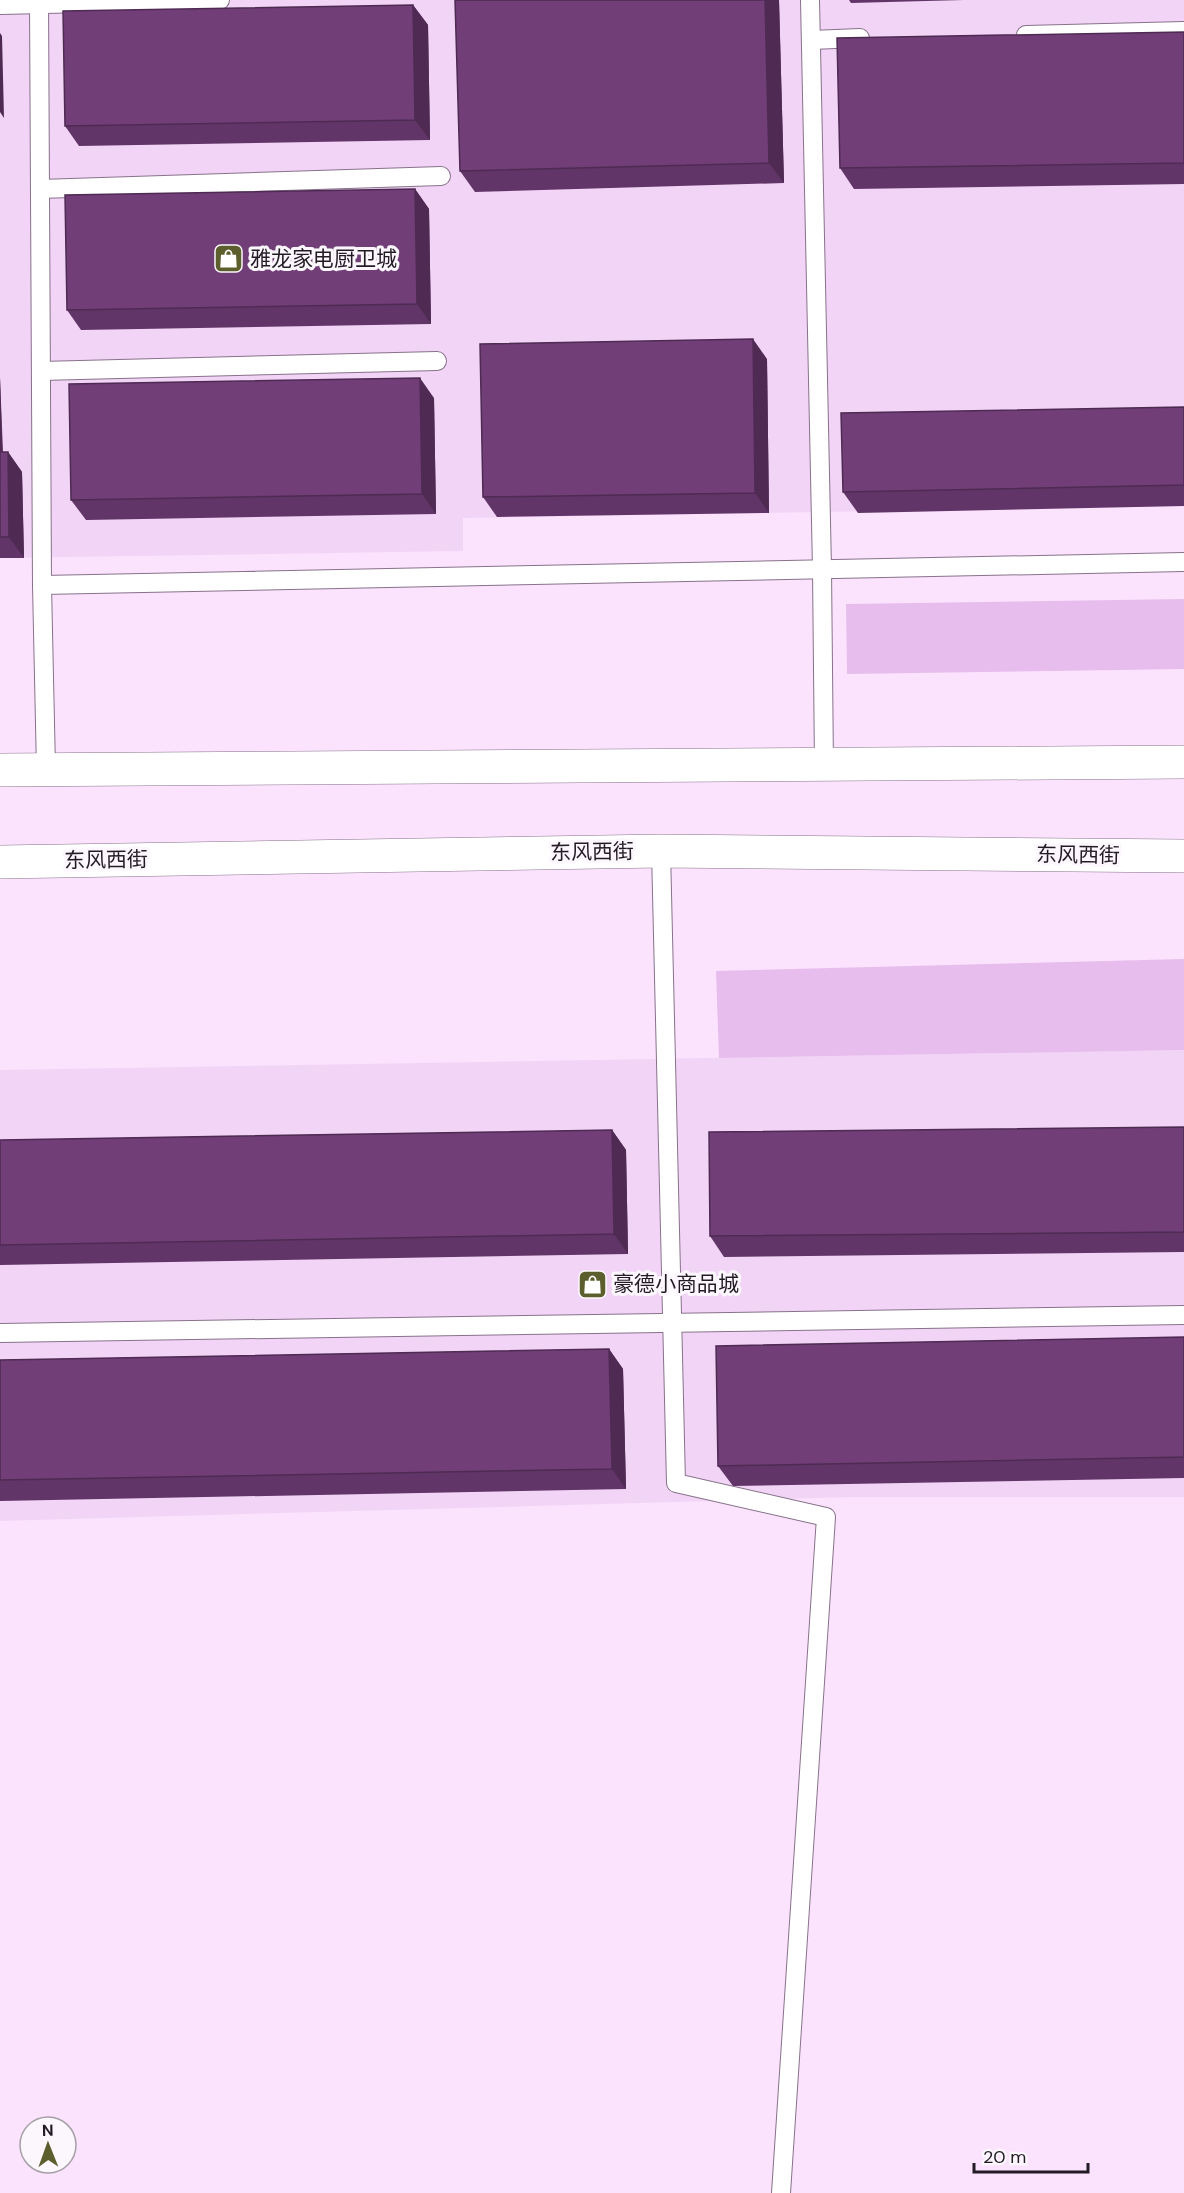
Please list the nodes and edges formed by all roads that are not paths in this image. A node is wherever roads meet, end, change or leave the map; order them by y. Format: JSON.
{"nodes":[{"id":1,"x":220,"y":0,"type":"edge"},
{"id":2,"x":810,"y":0,"type":"edge"},
{"id":3,"x":39,"y":2,"type":"edge"},
{"id":4,"x":0,"y":5,"type":"edge"},
{"id":5,"x":1184,"y":31,"type":"edge"},
{"id":6,"x":1009,"y":35,"type":"edge"},
{"id":7,"x":881,"y":38,"type":"edge"},
{"id":8,"x":811,"y":39,"type":"junction"},
{"id":9,"x":441,"y":176,"type":"dead end"},
{"id":10,"x":40,"y":189,"type":"junction"},
{"id":11,"x":437,"y":361,"type":"dead end"},
{"id":12,"x":41,"y":371,"type":"junction"},
{"id":13,"x":1184,"y":562,"type":"edge"},
{"id":14,"x":822,"y":569,"type":"junction"},
{"id":15,"x":42,"y":585,"type":"junction"},
{"id":16,"x":1184,"y":762,"type":"edge"},
{"id":17,"x":824,"y":766,"type":"junction"},
{"id":18,"x":46,"y":769,"type":"junction"},
{"id":19,"x":0,"y":770,"type":"edge"},
{"id":20,"x":661,"y":851,"type":"junction"},
{"id":21,"x":1184,"y":856,"type":"edge"},
{"id":22,"x":0,"y":862,"type":"edge"},
{"id":23,"x":1184,"y":1315,"type":"edge"},
{"id":24,"x":673,"y":1322,"type":"junction"},
{"id":25,"x":0,"y":1333,"type":"edge"},
{"id":26,"x":781,"y":2193,"type":"edge"}],
"edges":[{"from":1,"to":3,"type":"lane"},
{"from":2,"to":8,"type":"lane"},
{"from":3,"to":4,"type":"lane"},
{"from":3,"to":10,"type":"lane"},
{"from":5,"to":6,"type":"lane"},
{"from":7,"to":8,"type":"lane"},
{"from":8,"to":14,"type":"lane"},
{"from":9,"to":10,"type":"lane"},
{"from":10,"to":12,"type":"lane"},
{"from":11,"to":12,"type":"lane"},
{"from":12,"to":15,"type":"lane"},
{"from":13,"to":14,"type":"lane"},
{"from":14,"to":15,"type":"lane"},
{"from":14,"to":17,"type":"lane"},
{"from":15,"to":18,"type":"lane"},
{"from":16,"to":17,"type":"main road"},
{"from":17,"to":18,"type":"main road"},
{"from":18,"to":19,"type":"main road"},
{"from":20,"to":21,"type":"main road","name":"东风西街"},
{"from":20,"to":22,"type":"main road","name":"东风西街"},
{"from":20,"to":24,"type":"lane"},
{"from":23,"to":24,"type":"lane"},
{"from":24,"to":25,"type":"lane"},
{"from":24,"to":26,"type":"lane"}]}
